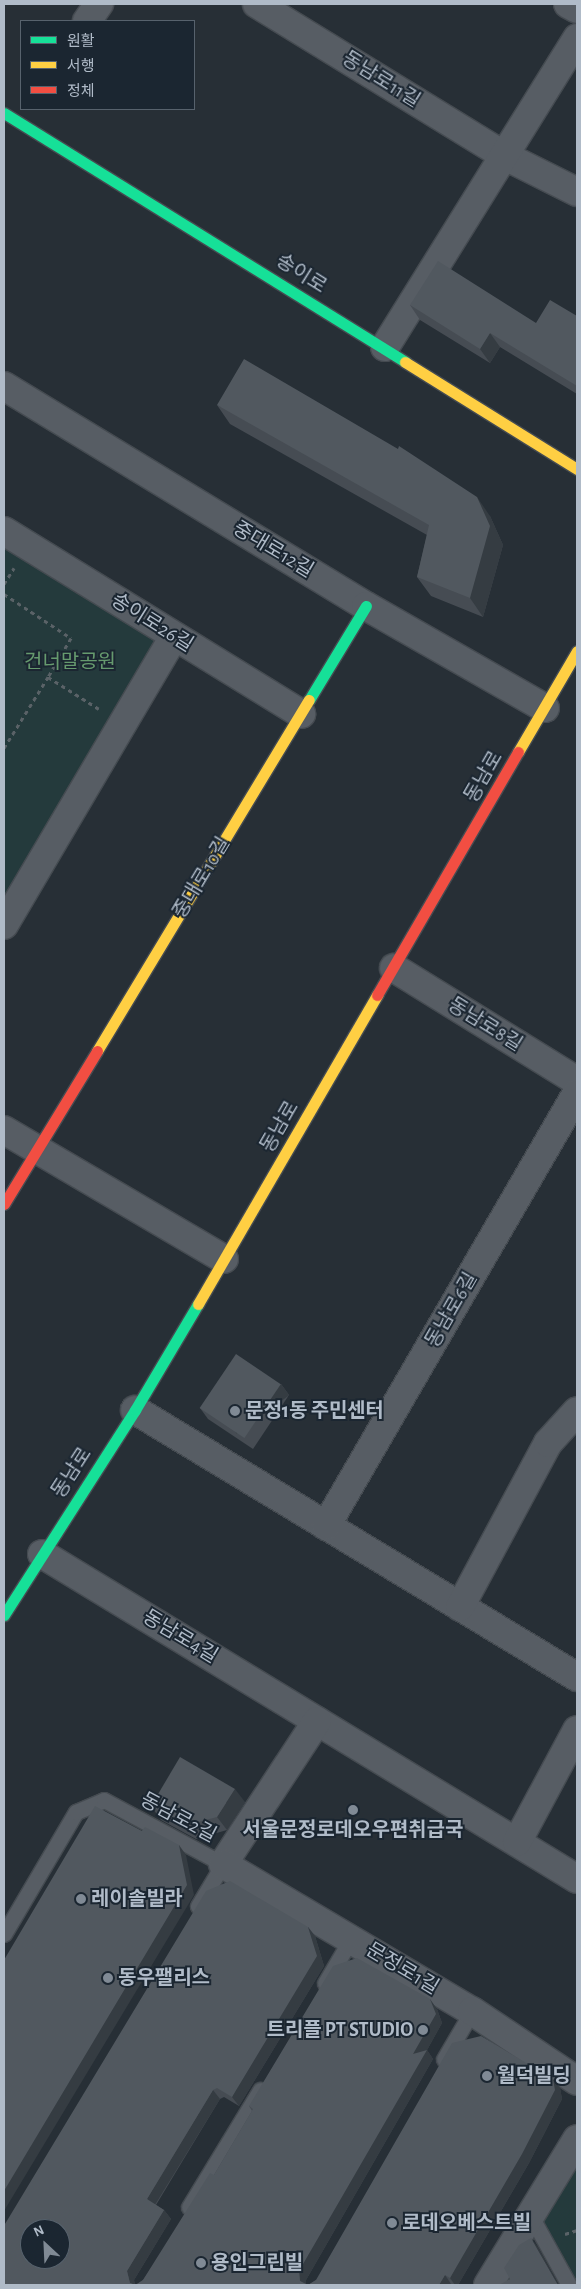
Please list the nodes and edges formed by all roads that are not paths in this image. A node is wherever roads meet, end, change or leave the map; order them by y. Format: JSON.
{"nodes":[{"id":1,"x":100,"y":4,"type":"edge"},
{"id":2,"x":257,"y":4,"type":"edge"},
{"id":3,"x":568,"y":4,"type":"edge"},
{"id":4,"x":577,"y":9,"type":"edge"},
{"id":5,"x":88,"y":20,"type":"edge"},
{"id":6,"x":577,"y":38,"type":"edge"},
{"id":7,"x":9,"y":113,"type":"edge"},
{"id":8,"x":505,"y":156,"type":"junction"},
{"id":9,"x":577,"y":192,"type":"edge"},
{"id":10,"x":385,"y":347,"type":"junction"},
{"id":11,"x":4,"y":386,"type":"edge"},
{"id":12,"x":577,"y":469,"type":"edge"},
{"id":13,"x":4,"y":531,"type":"edge"},
{"id":14,"x":366,"y":606,"type":"junction"},
{"id":15,"x":174,"y":636,"type":"junction"},
{"id":16,"x":577,"y":651,"type":"edge"},
{"id":17,"x":545,"y":708,"type":"junction"},
{"id":18,"x":301,"y":714,"type":"junction"},
{"id":19,"x":4,"y":925,"type":"edge"},
{"id":20,"x":394,"y":968,"type":"junction"},
{"id":21,"x":577,"y":1081,"type":"edge"},
{"id":22,"x":577,"y":1093,"type":"edge"},
{"id":23,"x":4,"y":1130,"type":"edge"},
{"id":24,"x":37,"y":1149,"type":"junction"},
{"id":25,"x":4,"y":1204,"type":"edge"},
{"id":26,"x":224,"y":1259,"type":"junction"},
{"id":27,"x":134,"y":1410,"type":"junction"},
{"id":28,"x":577,"y":1411,"type":"edge"},
{"id":29,"x":326,"y":1526,"type":"junction"},
{"id":30,"x":42,"y":1554,"type":"junction"},
{"id":31,"x":460,"y":1607,"type":"junction"},
{"id":32,"x":4,"y":1615,"type":"edge"},
{"id":33,"x":577,"y":1677,"type":"edge"},
{"id":34,"x":317,"y":1721,"type":"junction"},
{"id":35,"x":577,"y":1730,"type":"edge"},
{"id":36,"x":517,"y":1842,"type":"junction"},
{"id":37,"x":223,"y":1864,"type":"junction"},
{"id":38,"x":577,"y":1879,"type":"edge"},
{"id":39,"x":192,"y":1915,"type":"edge"},
{"id":40,"x":4,"y":1934,"type":"edge"},
{"id":41,"x":351,"y":1939,"type":"junction"},
{"id":42,"x":316,"y":1998,"type":"edge"},
{"id":43,"x":472,"y":2011,"type":"junction"},
{"id":44,"x":438,"y":2071,"type":"edge"},
{"id":45,"x":270,"y":2074,"type":"edge"},
{"id":46,"x":577,"y":2081,"type":"edge"},
{"id":47,"x":577,"y":2138,"type":"edge"},
{"id":48,"x":183,"y":2218,"type":"edge"},
{"id":49,"x":532,"y":2218,"type":"junction"},
{"id":50,"x":488,"y":2285,"type":"edge"},
{"id":51,"x":569,"y":2285,"type":"edge"}],
"edges":[{"from":1,"to":5,"type":"street"},
{"from":2,"to":8,"type":"street","name":"동남로11길"},
{"from":3,"to":4,"type":"street"},
{"from":6,"to":8,"type":"street"},
{"from":7,"to":10,"type":"street","name":"송이로"},
{"from":8,"to":9,"type":"street","name":"동남로11길"},
{"from":8,"to":10,"type":"street"},
{"from":10,"to":12,"type":"street","name":"송이로"},
{"from":11,"to":14,"type":"street","name":"중대로12길"},
{"from":13,"to":15,"type":"street","name":"송이로26길"},
{"from":14,"to":17,"type":"street","name":"중대로12길"},
{"from":14,"to":18,"type":"street","name":"중대로10길"},
{"from":15,"to":18,"type":"street","name":"송이로26길"},
{"from":15,"to":19,"type":"street"},
{"from":16,"to":17,"type":"street","name":"동남로"},
{"from":17,"to":20,"type":"street","name":"동남로"},
{"from":18,"to":24,"type":"street","name":"중대로10길"},
{"from":20,"to":21,"type":"street","name":"동남로8길"},
{"from":20,"to":26,"type":"street","name":"동남로"},
{"from":22,"to":29,"type":"street","name":"동남로6길"},
{"from":23,"to":24,"type":"street"},
{"from":24,"to":25,"type":"street","name":"중대로10길"},
{"from":24,"to":26,"type":"street"},
{"from":26,"to":27,"type":"street","name":"동남로"},
{"from":27,"to":29,"type":"street"},
{"from":27,"to":30,"type":"street","name":"동남로"},
{"from":28,"to":31,"type":"street"},
{"from":29,"to":31,"type":"street"},
{"from":30,"to":32,"type":"street","name":"동남로"},
{"from":30,"to":34,"type":"street","name":"동남로4길"},
{"from":31,"to":33,"type":"street"},
{"from":34,"to":36,"type":"street","name":"동남로4길"},
{"from":34,"to":37,"type":"street"},
{"from":35,"to":36,"type":"street"},
{"from":36,"to":38,"type":"street","name":"동남로4길"},
{"from":37,"to":39,"type":"lane","name":"동남로2길"},
{"from":37,"to":40,"type":"lane","name":"동남로2길"},
{"from":37,"to":41,"type":"street","name":"문정로1길"},
{"from":41,"to":42,"type":"lane"},
{"from":41,"to":43,"type":"street","name":"문정로1길"},
{"from":43,"to":44,"type":"lane"},
{"from":43,"to":46,"type":"street","name":"문정로1길"},
{"from":45,"to":48,"type":"lane"},
{"from":47,"to":49,"type":"street"},
{"from":49,"to":50,"type":"street"},
{"from":49,"to":51,"type":"lane"}]}
